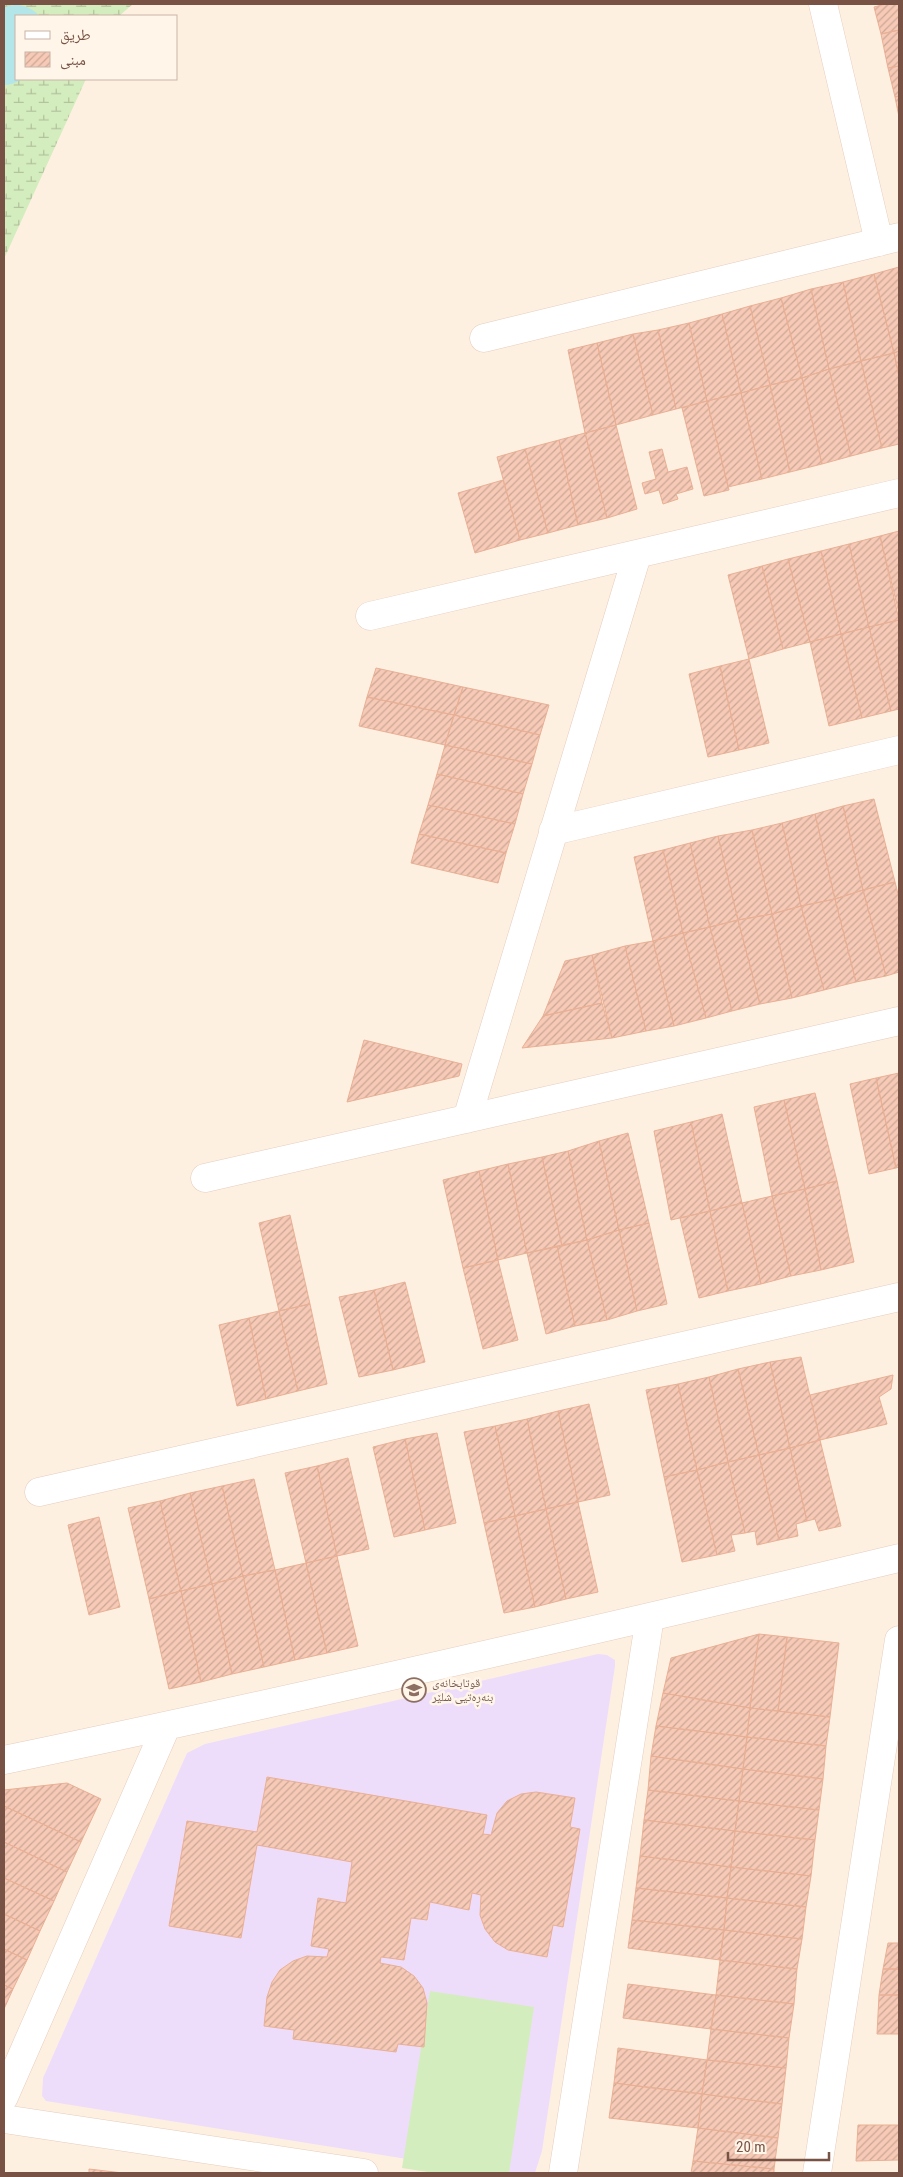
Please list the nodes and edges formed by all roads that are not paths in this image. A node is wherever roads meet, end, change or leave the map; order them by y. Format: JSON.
{"nodes":[{"id":1,"x":823,"y":4,"type":"edge"},
{"id":2,"x":889,"y":239,"type":"edge"},
{"id":3,"x":484,"y":338,"type":"dead end"},
{"id":4,"x":899,"y":493,"type":"edge"},
{"id":5,"x":637,"y":555,"type":"junction"},
{"id":6,"x":370,"y":616,"type":"dead end"},
{"id":7,"x":899,"y":750,"type":"edge"},
{"id":8,"x":553,"y":831,"type":"junction"},
{"id":9,"x":899,"y":1021,"type":"edge"},
{"id":10,"x":467,"y":1119,"type":"junction"},
{"id":11,"x":205,"y":1178,"type":"dead end"},
{"id":12,"x":899,"y":1296,"type":"edge"},
{"id":13,"x":39,"y":1492,"type":"dead end"},
{"id":14,"x":899,"y":1558,"type":"edge"},
{"id":15,"x":650,"y":1618,"type":"junction"},
{"id":16,"x":899,"y":1640,"type":"edge"},
{"id":17,"x":166,"y":1726,"type":"junction"},
{"id":18,"x":4,"y":1760,"type":"edge"},
{"id":19,"x":4,"y":2097,"type":"edge"},
{"id":20,"x":4,"y":2119,"type":"edge"},
{"id":21,"x":364,"y":2173,"type":"edge"},
{"id":22,"x":563,"y":2173,"type":"edge"},
{"id":23,"x":817,"y":2173,"type":"edge"}],
"edges":[{"from":1,"to":2,"type":"street"},
{"from":2,"to":3,"type":"street"},
{"from":4,"to":5,"type":"street"},
{"from":5,"to":6,"type":"street"},
{"from":5,"to":8,"type":"street"},
{"from":7,"to":8,"type":"street"},
{"from":8,"to":10,"type":"street"},
{"from":9,"to":10,"type":"street"},
{"from":10,"to":11,"type":"street"},
{"from":12,"to":13,"type":"street"},
{"from":14,"to":15,"type":"street"},
{"from":15,"to":17,"type":"street"},
{"from":15,"to":22,"type":"street"},
{"from":16,"to":23,"type":"street"},
{"from":17,"to":18,"type":"street"},
{"from":17,"to":19,"type":"street"},
{"from":20,"to":21,"type":"street"}]}
